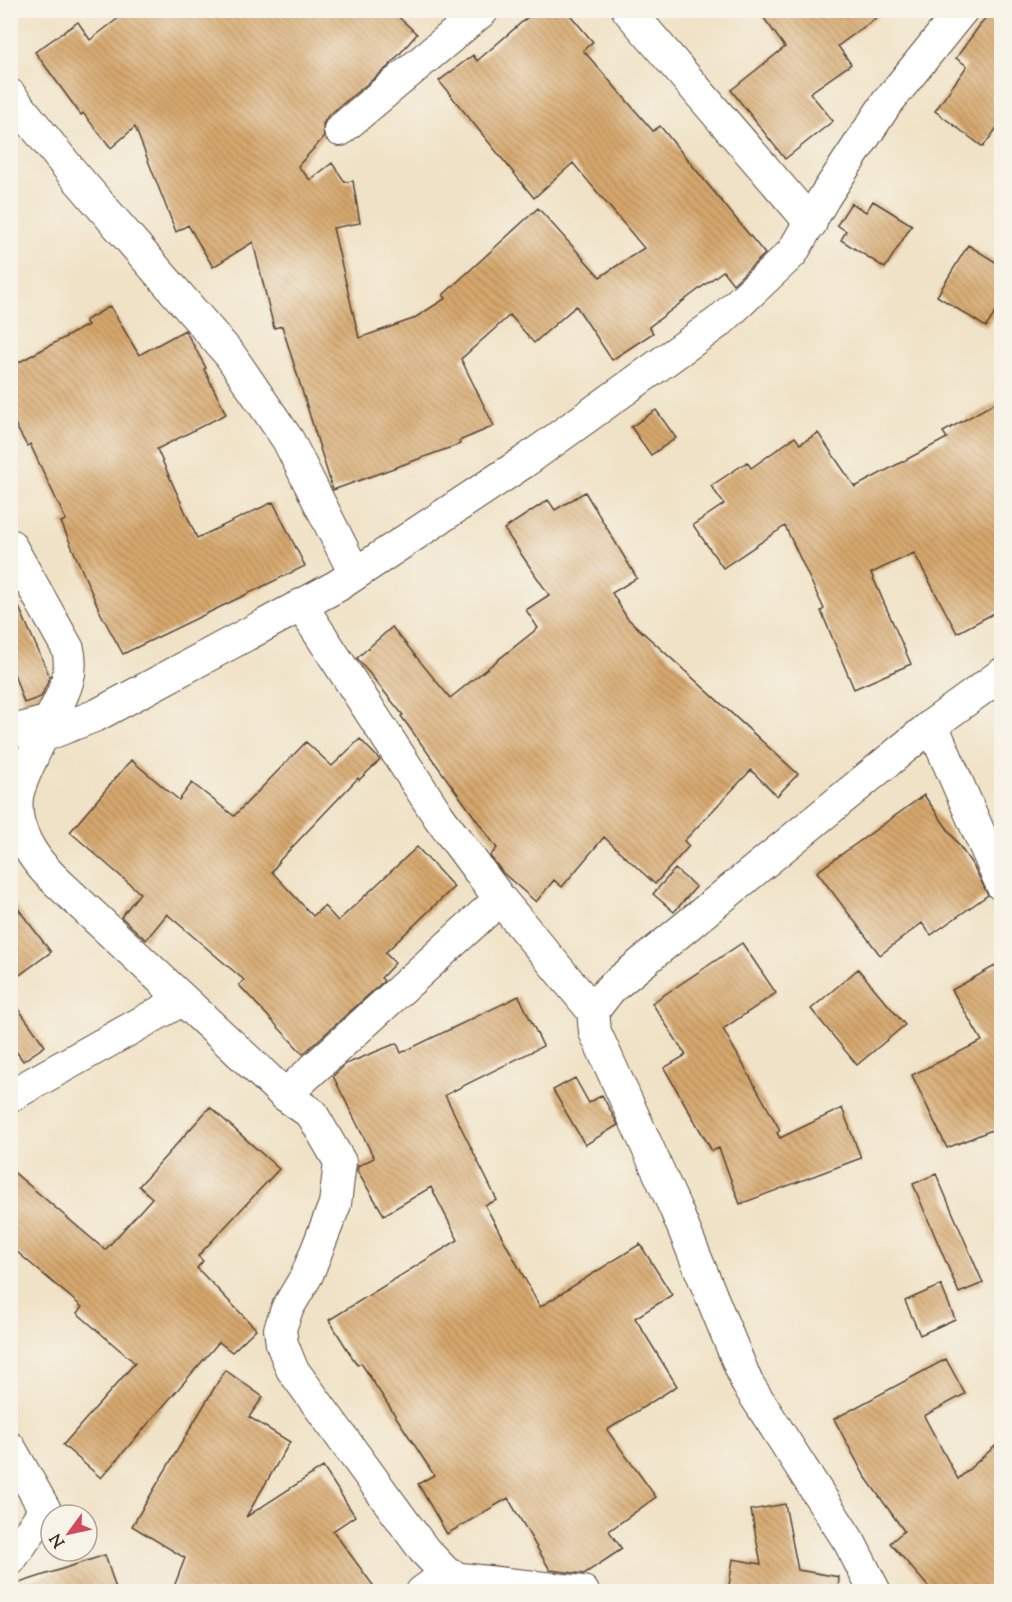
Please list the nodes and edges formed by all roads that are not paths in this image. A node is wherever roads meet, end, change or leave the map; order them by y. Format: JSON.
{"nodes":[{"id":1,"x":483,"y":10,"type":"edge"},
{"id":2,"x":628,"y":10,"type":"edge"},
{"id":3,"x":962,"y":10,"type":"edge"},
{"id":4,"x":10,"y":95,"type":"edge"},
{"id":5,"x":340,"y":130,"type":"dead end"},
{"id":6,"x":811,"y":223,"type":"junction"},
{"id":7,"x":10,"y":545,"type":"edge"},
{"id":8,"x":355,"y":574,"type":"junction"},
{"id":9,"x":301,"y":605,"type":"junction"},
{"id":10,"x":1002,"y":674,"type":"edge"},
{"id":11,"x":932,"y":725,"type":"junction"},
{"id":12,"x":46,"y":729,"type":"junction"},
{"id":13,"x":10,"y":732,"type":"edge"},
{"id":14,"x":1002,"y":885,"type":"edge"},
{"id":15,"x":500,"y":899,"type":"junction"},
{"id":16,"x":182,"y":1000,"type":"junction"},
{"id":17,"x":594,"y":1011,"type":"junction"},
{"id":18,"x":285,"y":1095,"type":"junction"},
{"id":19,"x":10,"y":1096,"type":"edge"},
{"id":20,"x":10,"y":1448,"type":"edge"},
{"id":21,"x":10,"y":1560,"type":"edge"},
{"id":22,"x":447,"y":1574,"type":"junction"},
{"id":23,"x":422,"y":1592,"type":"edge"},
{"id":24,"x":583,"y":1592,"type":"edge"},
{"id":25,"x":875,"y":1592,"type":"edge"}],
"edges":[{"from":1,"to":5,"type":"street"},
{"from":2,"to":6,"type":"street"},
{"from":3,"to":6,"type":"street"},
{"from":4,"to":8,"type":"street"},
{"from":6,"to":8,"type":"street"},
{"from":7,"to":12,"type":"street"},
{"from":8,"to":9,"type":"street"},
{"from":9,"to":12,"type":"street"},
{"from":9,"to":15,"type":"street"},
{"from":10,"to":11,"type":"street"},
{"from":11,"to":14,"type":"street"},
{"from":11,"to":17,"type":"street"},
{"from":12,"to":13,"type":"street"},
{"from":12,"to":16,"type":"street"},
{"from":15,"to":17,"type":"street"},
{"from":15,"to":18,"type":"street"},
{"from":16,"to":18,"type":"street"},
{"from":16,"to":19,"type":"street"},
{"from":17,"to":25,"type":"street"},
{"from":18,"to":22,"type":"street"},
{"from":20,"to":21,"type":"street"},
{"from":22,"to":23,"type":"street"},
{"from":22,"to":24,"type":"street"}]}
